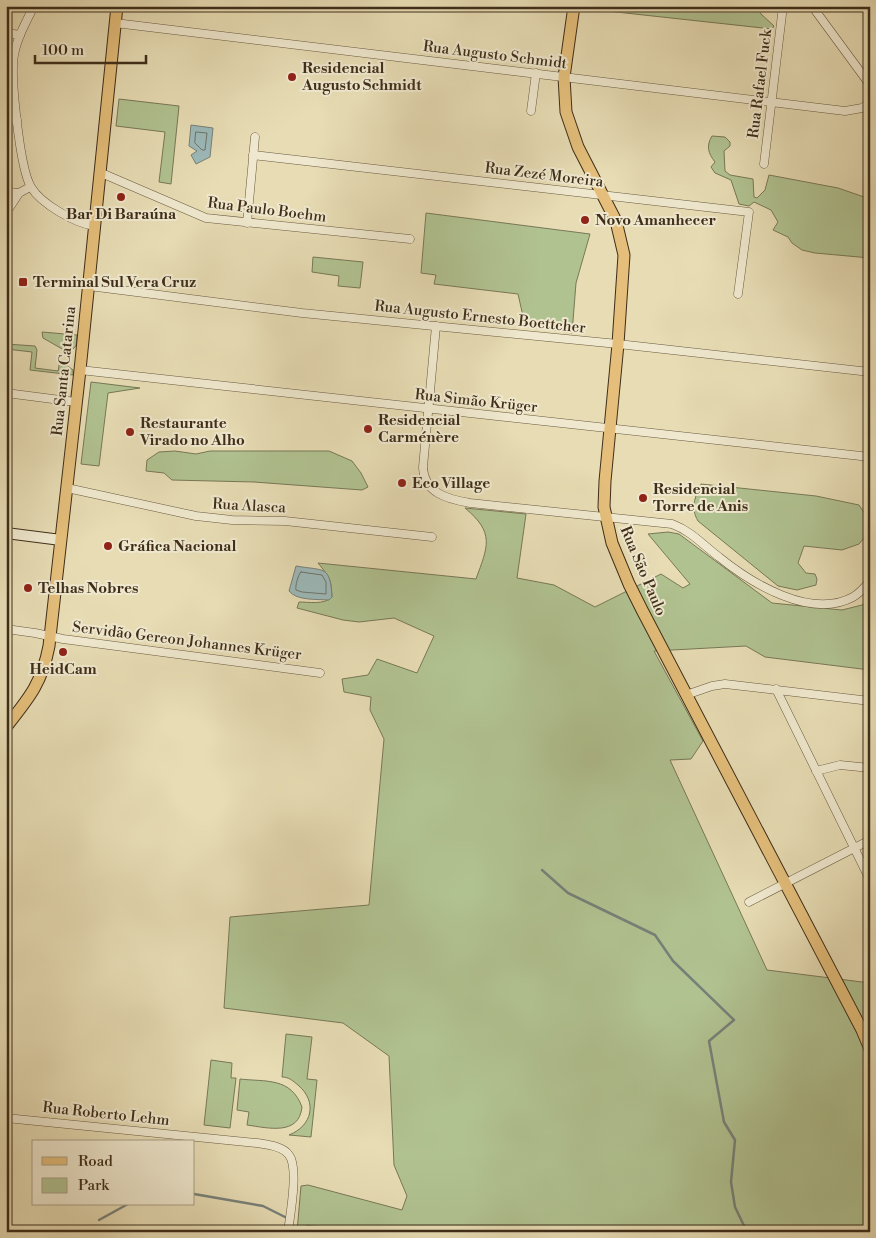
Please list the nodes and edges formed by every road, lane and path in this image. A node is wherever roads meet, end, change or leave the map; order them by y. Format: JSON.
{"nodes":[{"id":1,"x":34,"y":6,"type":"edge"},
{"id":2,"x":117,"y":6,"type":"edge"},
{"id":3,"x":574,"y":6,"type":"edge"},
{"id":4,"x":784,"y":6,"type":"edge"},
{"id":5,"x":812,"y":6,"type":"edge"},
{"id":6,"x":115,"y":23,"type":"junction"},
{"id":7,"x":6,"y":33,"type":"edge"},
{"id":8,"x":20,"y":35,"type":"junction"},
{"id":9,"x":536,"y":74,"type":"junction"},
{"id":10,"x":564,"y":77,"type":"junction"},
{"id":11,"x":870,"y":85,"type":"edge"},
{"id":12,"x":772,"y":102,"type":"junction"},
{"id":13,"x":870,"y":103,"type":"edge"},
{"id":14,"x":531,"y":111,"type":"dead end"},
{"id":15,"x":6,"y":118,"type":"edge"},
{"id":16,"x":17,"y":120,"type":"junction"},
{"id":17,"x":255,"y":137,"type":"dead end"},
{"id":18,"x":253,"y":155,"type":"junction"},
{"id":19,"x":764,"y":164,"type":"dead end"},
{"id":20,"x":99,"y":172,"type":"junction"},
{"id":21,"x":30,"y":187,"type":"junction"},
{"id":22,"x":6,"y":192,"type":"edge"},
{"id":23,"x":19,"y":193,"type":"junction"},
{"id":24,"x":603,"y":195,"type":"junction"},
{"id":25,"x":6,"y":213,"type":"edge"},
{"id":26,"x":247,"y":223,"type":"junction"},
{"id":27,"x":94,"y":226,"type":"junction"},
{"id":28,"x":410,"y":239,"type":"dead end"},
{"id":29,"x":88,"y":286,"type":"junction"},
{"id":30,"x":738,"y":294,"type":"dead end"},
{"id":31,"x":436,"y":326,"type":"junction"},
{"id":32,"x":618,"y":344,"type":"junction"},
{"id":33,"x":80,"y":370,"type":"junction"},
{"id":34,"x":870,"y":372,"type":"edge"},
{"id":35,"x":6,"y":394,"type":"edge"},
{"id":36,"x":76,"y":402,"type":"junction"},
{"id":37,"x":429,"y":410,"type":"junction"},
{"id":38,"x":609,"y":429,"type":"junction"},
{"id":39,"x":870,"y":457,"type":"edge"},
{"id":40,"x":67,"y":488,"type":"junction"},
{"id":41,"x":605,"y":517,"type":"junction"},
{"id":42,"x":6,"y":533,"type":"edge"},
{"id":43,"x":432,"y":537,"type":"dead end"},
{"id":44,"x":61,"y":540,"type":"junction"},
{"id":45,"x":870,"y":581,"type":"edge"},
{"id":46,"x":6,"y":629,"type":"edge"},
{"id":47,"x":50,"y":636,"type":"junction"},
{"id":48,"x":320,"y":673,"type":"dead end"},
{"id":49,"x":776,"y":689,"type":"junction"},
{"id":50,"x":686,"y":695,"type":"junction"},
{"id":51,"x":870,"y":701,"type":"edge"},
{"id":52,"x":6,"y":727,"type":"edge"},
{"id":53,"x":870,"y":768,"type":"edge"},
{"id":54,"x":816,"y":771,"type":"junction"},
{"id":55,"x":870,"y":840,"type":"edge"},
{"id":56,"x":854,"y":848,"type":"junction"},
{"id":57,"x":870,"y":880,"type":"edge"},
{"id":58,"x":785,"y":883,"type":"junction"},
{"id":59,"x":749,"y":902,"type":"dead end"},
{"id":60,"x":870,"y":1049,"type":"edge"},
{"id":61,"x":6,"y":1118,"type":"edge"},
{"id":62,"x":288,"y":1232,"type":"edge"}],
"edges":[{"from":1,"to":8,"type":"street"},
{"from":2,"to":6,"type":"main road","name":"Rua Santa Catarina"},
{"from":3,"to":10,"type":"main road","name":"Rua São Paulo"},
{"from":4,"to":12,"type":"street","name":"Rua Rafael Fuck"},
{"from":5,"to":11,"type":"street"},
{"from":6,"to":9,"type":"street","name":"Rua Augusto Schmidt"},
{"from":6,"to":20,"type":"main road","name":"Rua Santa Catarina"},
{"from":7,"to":8,"type":"street"},
{"from":8,"to":16,"type":"street"},
{"from":9,"to":10,"type":"street","name":"Rua Augusto Schmidt"},
{"from":9,"to":14,"type":"street"},
{"from":10,"to":12,"type":"street","name":"Rua Augusto Schmidt"},
{"from":10,"to":24,"type":"main road","name":"Rua São Paulo"},
{"from":12,"to":13,"type":"street","name":"Rua Augusto Schmidt"},
{"from":12,"to":19,"type":"street","name":"Rua Rafael Fuck"},
{"from":15,"to":16,"type":"street"},
{"from":16,"to":21,"type":"street"},
{"from":17,"to":18,"type":"street"},
{"from":18,"to":24,"type":"street","name":"Rua Zezé Moreira"},
{"from":18,"to":26,"type":"street"},
{"from":20,"to":26,"type":"street","name":"Rua Paulo Boehm"},
{"from":20,"to":27,"type":"main road","name":"Rua Santa Catarina"},
{"from":21,"to":23,"type":"street"},
{"from":21,"to":27,"type":"street"},
{"from":22,"to":23,"type":"street"},
{"from":23,"to":25,"type":"street"},
{"from":24,"to":30,"type":"street","name":"Rua Zezé Moreira"},
{"from":24,"to":32,"type":"main road","name":"Rua São Paulo"},
{"from":26,"to":28,"type":"street","name":"Rua Paulo Boehm"},
{"from":27,"to":29,"type":"main road","name":"Rua Santa Catarina"},
{"from":29,"to":31,"type":"street","name":"Rua Augusto Ernesto Boettcher"},
{"from":29,"to":33,"type":"main road","name":"Rua Santa Catarina"},
{"from":31,"to":32,"type":"street","name":"Rua Augusto Ernesto Boettcher"},
{"from":31,"to":37,"type":"street"},
{"from":32,"to":34,"type":"street","name":"Rua Augusto Ernesto Boettcher"},
{"from":32,"to":38,"type":"main road","name":"Rua São Paulo"},
{"from":33,"to":36,"type":"main road","name":"Rua Santa Catarina"},
{"from":33,"to":37,"type":"street","name":"Rua Simão Krüger"},
{"from":35,"to":36,"type":"street"},
{"from":36,"to":40,"type":"main road","name":"Rua Santa Catarina"},
{"from":37,"to":38,"type":"street","name":"Rua Simão Krüger"},
{"from":37,"to":41,"type":"street"},
{"from":38,"to":39,"type":"street","name":"Rua Simão Krüger"},
{"from":38,"to":41,"type":"main road","name":"Rua São Paulo"},
{"from":40,"to":43,"type":"street","name":"Rua Alasca"},
{"from":40,"to":44,"type":"main road","name":"Rua Santa Catarina"},
{"from":41,"to":45,"type":"street"},
{"from":41,"to":50,"type":"main road","name":"Rua São Paulo"},
{"from":42,"to":44,"type":"main road"},
{"from":44,"to":47,"type":"main road","name":"Rua Santa Catarina"},
{"from":46,"to":47,"type":"street","name":"Servidão Gereon Johannes Krüger"},
{"from":47,"to":48,"type":"street","name":"Servidão Gereon Johannes Krüger"},
{"from":47,"to":52,"type":"main road","name":"Rua Santa Catarina"},
{"from":49,"to":50,"type":"street"},
{"from":49,"to":51,"type":"street"},
{"from":49,"to":54,"type":"street"},
{"from":50,"to":58,"type":"main road","name":"Rua São Paulo"},
{"from":53,"to":54,"type":"street"},
{"from":54,"to":56,"type":"street"},
{"from":55,"to":56,"type":"street"},
{"from":56,"to":57,"type":"street"},
{"from":56,"to":58,"type":"street"},
{"from":58,"to":59,"type":"street"},
{"from":58,"to":60,"type":"main road","name":"Rua São Paulo"},
{"from":61,"to":62,"type":"street","name":"Rua Roberto Lehm"}]}
